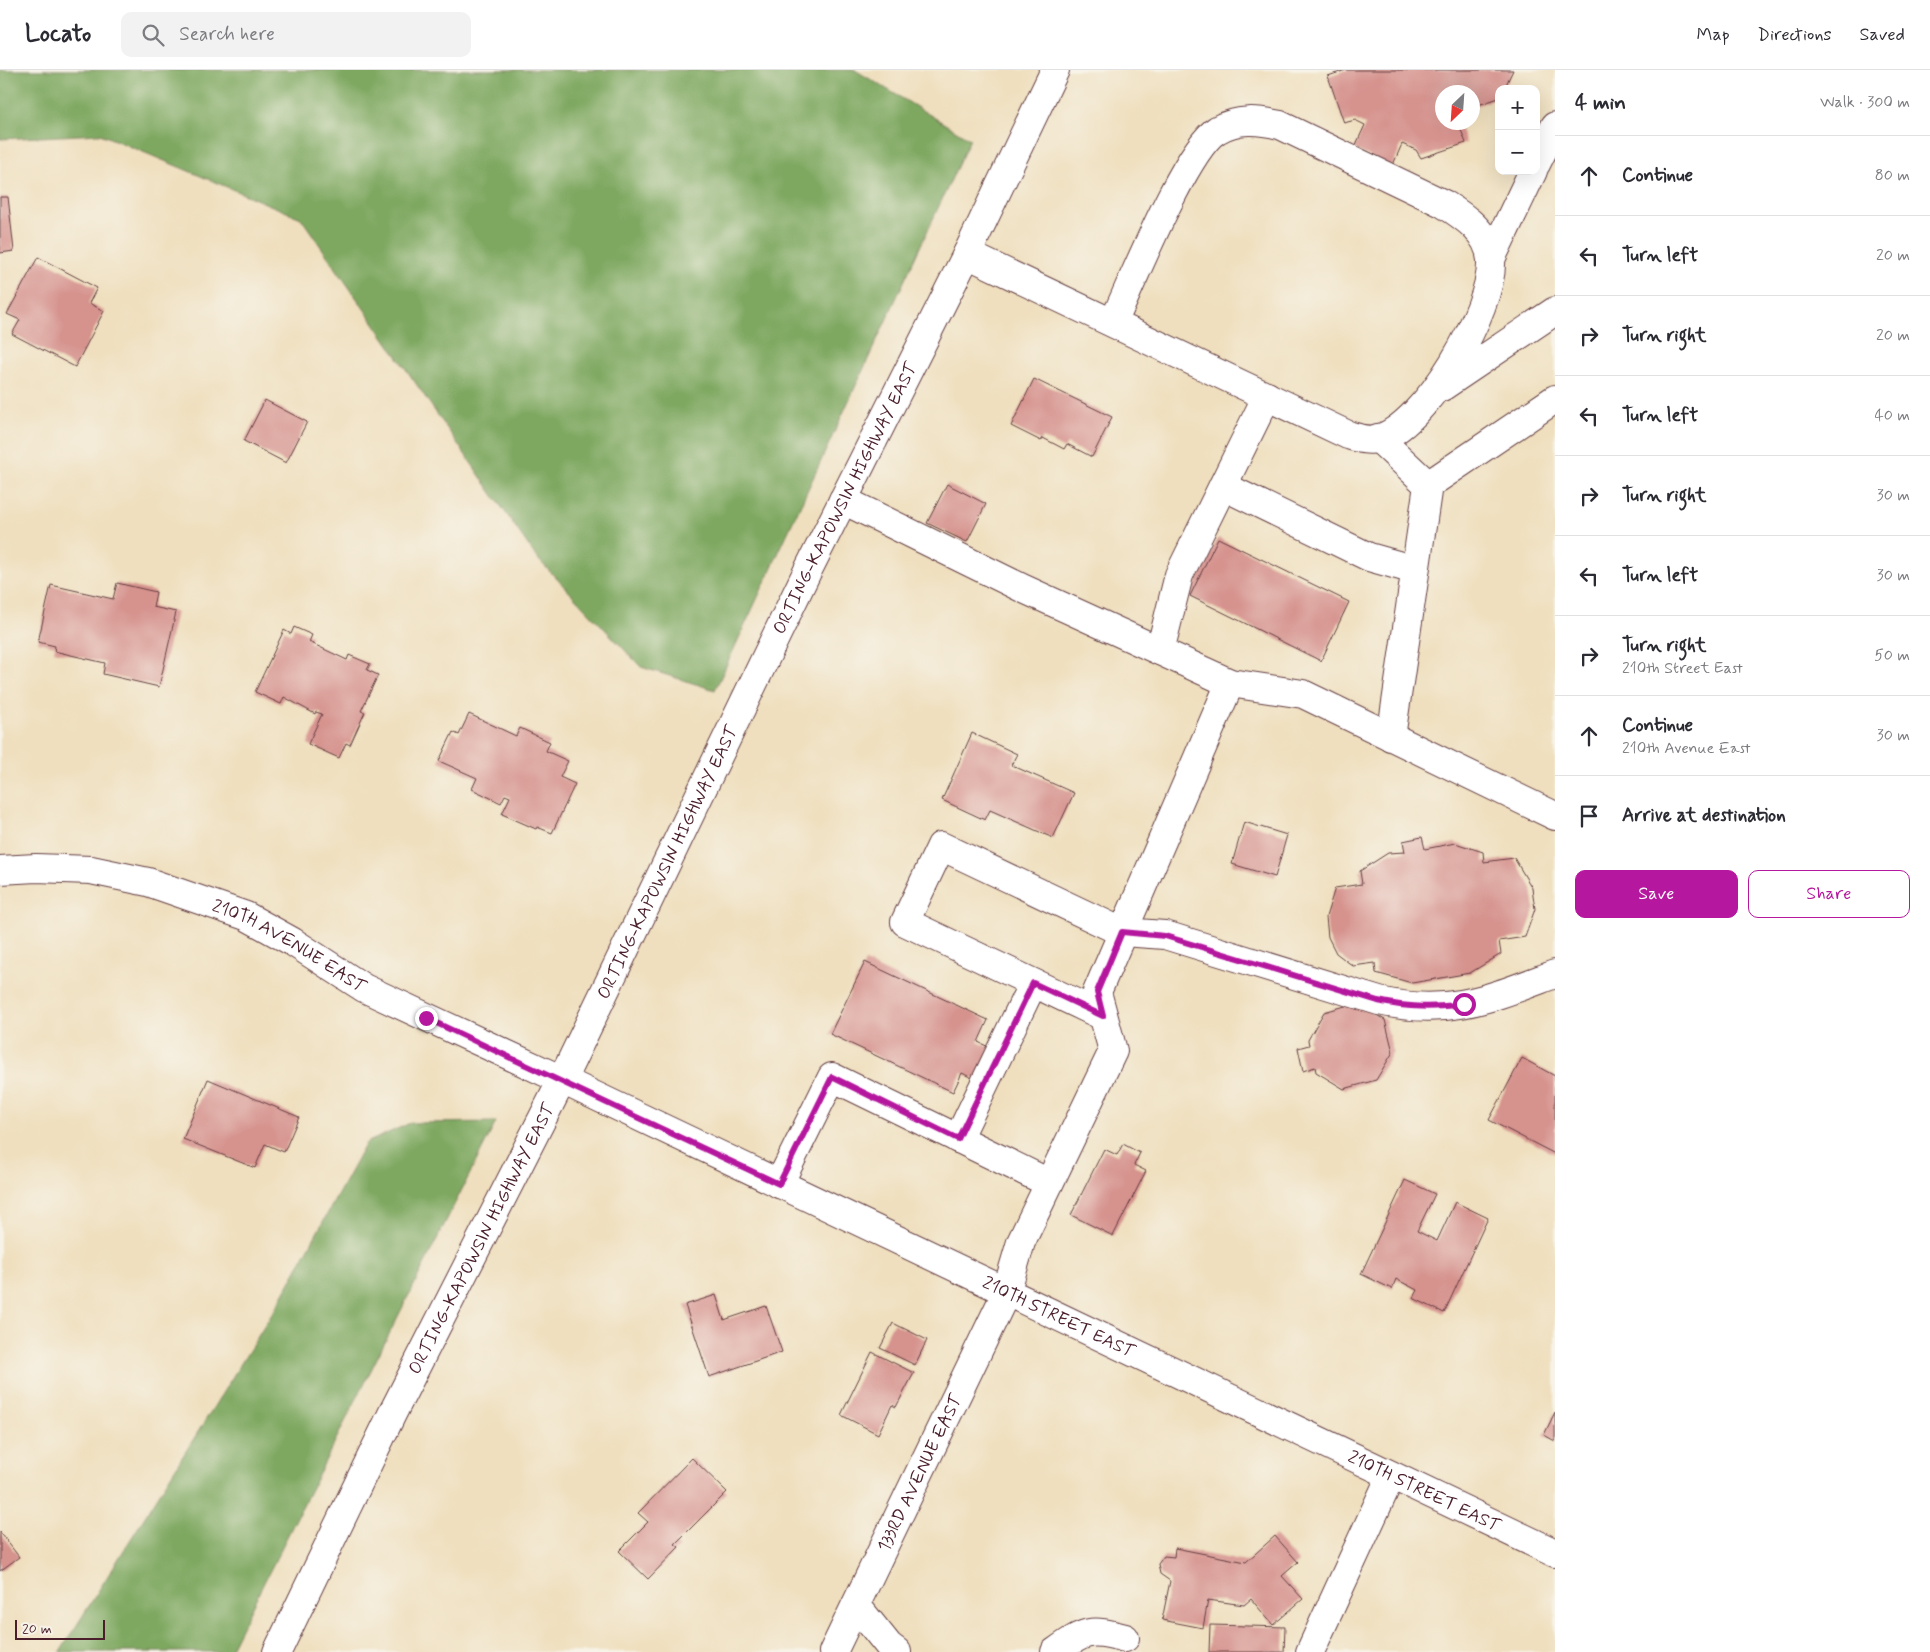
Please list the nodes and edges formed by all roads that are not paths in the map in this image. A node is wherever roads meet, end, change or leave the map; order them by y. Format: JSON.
{"nodes":[{"id":1,"x":1055,"y":70,"type":"edge"},
{"id":2,"x":1555,"y":126,"type":"edge"},
{"id":3,"x":1540,"y":156,"type":"edge"},
{"id":4,"x":1531,"y":175,"type":"edge"},
{"id":5,"x":967,"y":254,"type":"junction"},
{"id":6,"x":1491,"y":259,"type":"junction"},
{"id":7,"x":1555,"y":311,"type":"edge"},
{"id":8,"x":1113,"y":323,"type":"junction"},
{"id":9,"x":1435,"y":392,"type":"junction"},
{"id":10,"x":1267,"y":396,"type":"junction"},
{"id":11,"x":1555,"y":399,"type":"edge"},
{"id":12,"x":1378,"y":438,"type":"junction"},
{"id":13,"x":1428,"y":485,"type":"junction"},
{"id":14,"x":1223,"y":486,"type":"junction"},
{"id":15,"x":843,"y":500,"type":"junction"},
{"id":16,"x":1415,"y":570,"type":"junction"},
{"id":17,"x":1160,"y":651,"type":"junction"},
{"id":18,"x":1230,"y":683,"type":"junction"},
{"id":19,"x":1391,"y":736,"type":"junction"},
{"id":20,"x":1555,"y":816,"type":"edge"},
{"id":21,"x":0,"y":870,"type":"edge"},
{"id":22,"x":1122,"y":932,"type":"junction"},
{"id":23,"x":1555,"y":974,"type":"edge"},
{"id":24,"x":1033,"y":983,"type":"junction"},
{"id":25,"x":1103,"y":1016,"type":"junction"},
{"id":26,"x":562,"y":1080,"type":"junction"},
{"id":27,"x":958,"y":1139,"type":"junction"},
{"id":28,"x":1049,"y":1183,"type":"junction"},
{"id":29,"x":779,"y":1184,"type":"junction"},
{"id":30,"x":1006,"y":1293,"type":"junction"},
{"id":31,"x":1391,"y":1476,"type":"junction"},
{"id":32,"x":1555,"y":1553,"type":"edge"},
{"id":33,"x":856,"y":1605,"type":"junction"},
{"id":34,"x":1125,"y":1638,"type":"dead end"},
{"id":35,"x":276,"y":1652,"type":"edge"},
{"id":36,"x":833,"y":1652,"type":"edge"},
{"id":37,"x":898,"y":1652,"type":"edge"},
{"id":38,"x":1055,"y":1652,"type":"edge"},
{"id":39,"x":1310,"y":1652,"type":"edge"}],
"edges":[{"from":1,"to":5,"type":"street","name":"ORTING-KAPOWSIN HIGHWAY EAST"},
{"from":2,"to":3,"type":"street"},
{"from":4,"to":6,"type":"street"},
{"from":5,"to":8,"type":"street"},
{"from":5,"to":15,"type":"street","name":"ORTING-KAPOWSIN HIGHWAY EAST"},
{"from":6,"to":8,"type":"street"},
{"from":6,"to":9,"type":"street"},
{"from":7,"to":9,"type":"street"},
{"from":8,"to":10,"type":"street"},
{"from":9,"to":12,"type":"street"},
{"from":10,"to":12,"type":"street"},
{"from":10,"to":14,"type":"street"},
{"from":11,"to":13,"type":"street"},
{"from":12,"to":13,"type":"street"},
{"from":13,"to":16,"type":"street"},
{"from":14,"to":16,"type":"street"},
{"from":14,"to":17,"type":"street"},
{"from":15,"to":17,"type":"street"},
{"from":15,"to":26,"type":"street","name":"ORTING-KAPOWSIN HIGHWAY EAST"},
{"from":16,"to":19,"type":"street"},
{"from":17,"to":18,"type":"street"},
{"from":18,"to":19,"type":"street"},
{"from":18,"to":22,"type":"street","name":"133RD AVENUE EAST"},
{"from":19,"to":20,"type":"street"},
{"from":21,"to":26,"type":"street","name":"210TH AVENUE EAST"},
{"from":22,"to":23,"type":"street"},
{"from":22,"to":24,"type":"street"},
{"from":22,"to":25,"type":"street","name":"133RD AVENUE EAST"},
{"from":24,"to":25,"type":"street"},
{"from":24,"to":27,"type":"street"},
{"from":25,"to":28,"type":"street","name":"133RD AVENUE EAST"},
{"from":26,"to":29,"type":"street","name":"210TH STREET EAST"},
{"from":26,"to":35,"type":"street","name":"ORTING-KAPOWSIN HIGHWAY EAST"},
{"from":27,"to":28,"type":"street"},
{"from":27,"to":29,"type":"street"},
{"from":28,"to":30,"type":"street","name":"133RD AVENUE EAST"},
{"from":29,"to":30,"type":"street","name":"210TH STREET EAST"},
{"from":30,"to":31,"type":"street","name":"210TH STREET EAST"},
{"from":30,"to":33,"type":"street","name":"133RD AVENUE EAST"},
{"from":31,"to":32,"type":"street","name":"210TH STREET EAST"},
{"from":31,"to":39,"type":"street"},
{"from":33,"to":36,"type":"street","name":"133RD AVENUE EAST"},
{"from":33,"to":37,"type":"street"},
{"from":34,"to":38,"type":"street"}]}
